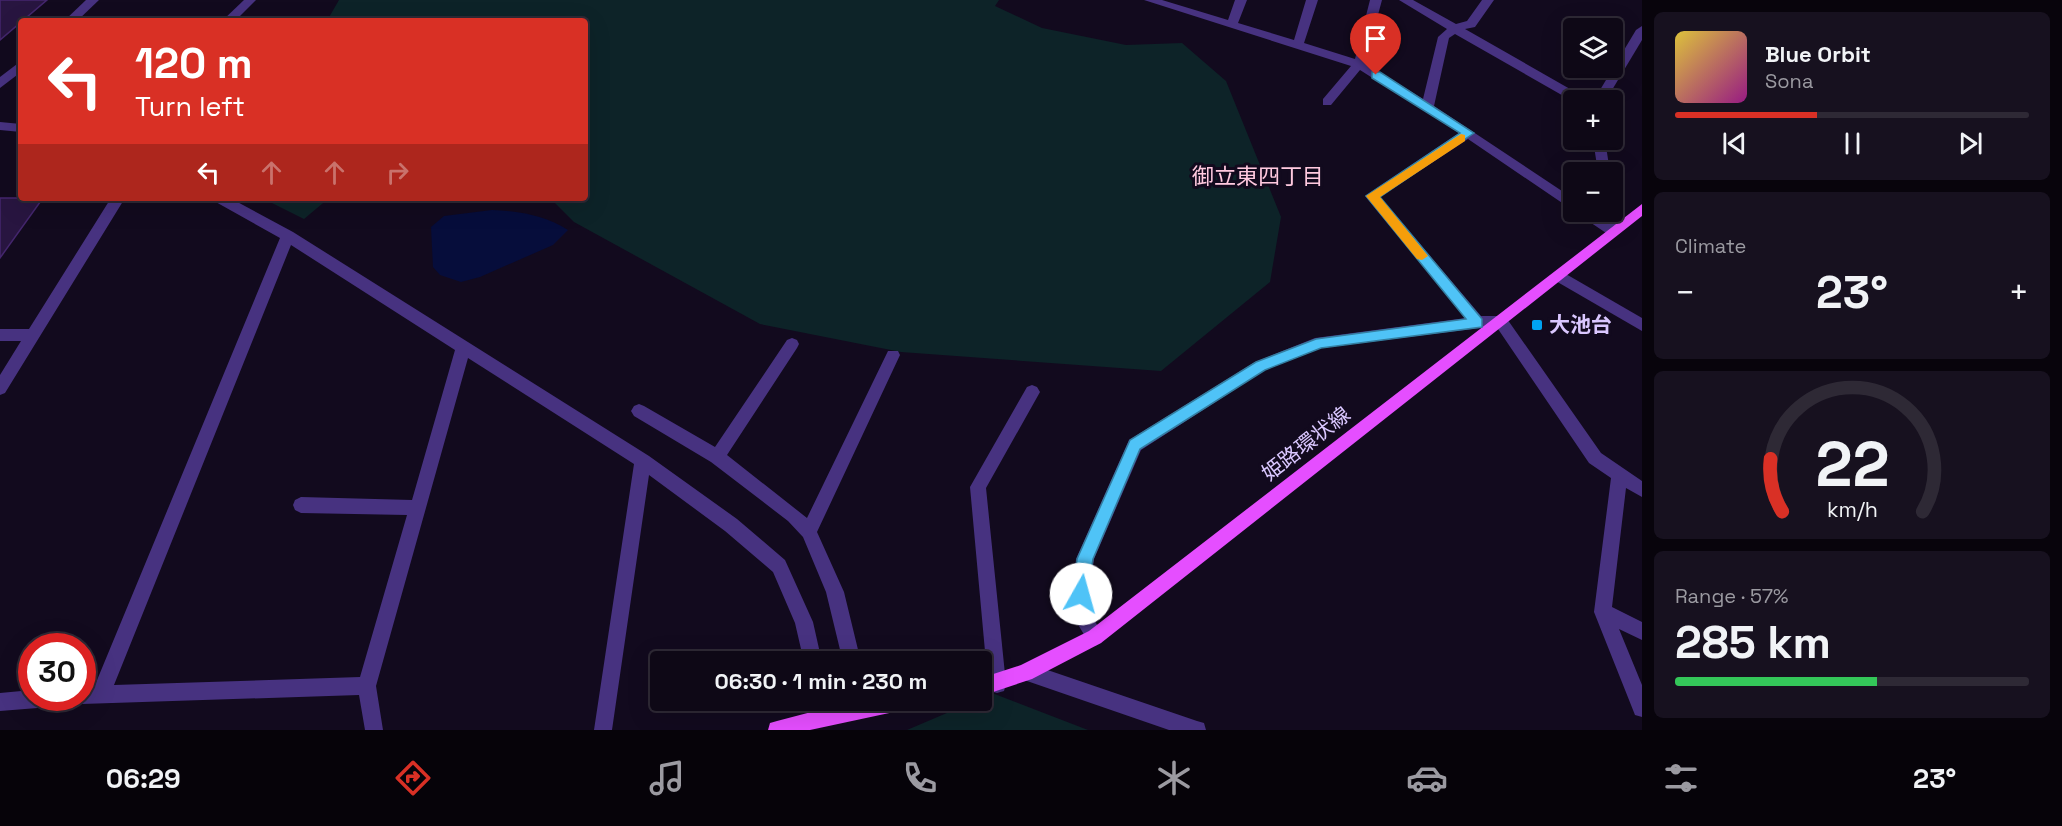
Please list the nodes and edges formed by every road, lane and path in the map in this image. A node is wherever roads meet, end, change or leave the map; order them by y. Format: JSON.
{"nodes":[{"id":1,"x":93,"y":0,"type":"edge"},
{"id":2,"x":250,"y":0,"type":"edge"},
{"id":3,"x":1150,"y":0,"type":"edge"},
{"id":4,"x":1240,"y":0,"type":"edge"},
{"id":5,"x":1312,"y":0,"type":"edge"},
{"id":6,"x":1376,"y":0,"type":"edge"},
{"id":7,"x":1405,"y":0,"type":"edge"},
{"id":8,"x":1488,"y":0,"type":"edge"},
{"id":9,"x":1172,"y":3,"type":"edge"},
{"id":10,"x":73,"y":18,"type":"edge"},
{"id":11,"x":231,"y":18,"type":"edge"},
{"id":12,"x":1232,"y":25,"type":"junction"},
{"id":13,"x":1455,"y":28,"type":"junction"},
{"id":14,"x":1642,"y":30,"type":"edge"},
{"id":15,"x":1298,"y":45,"type":"junction"},
{"id":16,"x":1359,"y":64,"type":"junction"},
{"id":17,"x":18,"y":68,"type":"edge"},
{"id":18,"x":0,"y":84,"type":"edge"},
{"id":19,"x":1564,"y":90,"type":"edge"},
{"id":20,"x":1606,"y":90,"type":"edge"},
{"id":21,"x":1327,"y":102,"type":"dead end"},
{"id":22,"x":1427,"y":108,"type":"junction"},
{"id":23,"x":0,"y":126,"type":"edge"},
{"id":24,"x":18,"y":128,"type":"edge"},
{"id":25,"x":1468,"y":133,"type":"junction"},
{"id":26,"x":1563,"y":198,"type":"edge"},
{"id":27,"x":116,"y":201,"type":"edge"},
{"id":28,"x":224,"y":201,"type":"edge"},
{"id":29,"x":1642,"y":208,"type":"edge"},
{"id":30,"x":1597,"y":222,"type":"edge"},
{"id":31,"x":1610,"y":222,"type":"edge"},
{"id":32,"x":1612,"y":232,"type":"junction"},
{"id":33,"x":288,"y":236,"type":"junction"},
{"id":34,"x":1559,"y":276,"type":"junction"},
{"id":35,"x":1500,"y":320,"type":"junction"},
{"id":36,"x":1478,"y":323,"type":"junction"},
{"id":37,"x":1642,"y":325,"type":"edge"},
{"id":38,"x":0,"y":335,"type":"edge"},
{"id":39,"x":30,"y":335,"type":"junction"},
{"id":40,"x":792,"y":344,"type":"dead end"},
{"id":41,"x":462,"y":349,"type":"junction"},
{"id":42,"x":892,"y":355,"type":"dead end"},
{"id":43,"x":0,"y":388,"type":"edge"},
{"id":44,"x":1032,"y":392,"type":"dead end"},
{"id":45,"x":639,"y":411,"type":"dead end"},
{"id":46,"x":717,"y":457,"type":"junction"},
{"id":47,"x":643,"y":461,"type":"junction"},
{"id":48,"x":1619,"y":475,"type":"junction"},
{"id":49,"x":1642,"y":490,"type":"edge"},
{"id":50,"x":301,"y":506,"type":"dead end"},
{"id":51,"x":417,"y":508,"type":"junction"},
{"id":52,"x":809,"y":532,"type":"junction"},
{"id":53,"x":1603,"y":612,"type":"junction"},
{"id":54,"x":1642,"y":631,"type":"edge"},
{"id":55,"x":1095,"y":637,"type":"junction"},
{"id":56,"x":811,"y":651,"type":"edge"},
{"id":57,"x":849,"y":651,"type":"edge"},
{"id":58,"x":987,"y":651,"type":"edge"},
{"id":59,"x":1027,"y":672,"type":"junction"},
{"id":60,"x":992,"y":685,"type":"edge"},
{"id":61,"x":367,"y":686,"type":"junction"},
{"id":62,"x":102,"y":693,"type":"junction"},
{"id":63,"x":96,"y":694,"type":"edge"},
{"id":64,"x":18,"y":701,"type":"edge"},
{"id":65,"x":0,"y":702,"type":"edge"},
{"id":66,"x":1642,"y":708,"type":"edge"},
{"id":67,"x":818,"y":711,"type":"edge"},
{"id":68,"x":374,"y":730,"type":"edge"},
{"id":69,"x":603,"y":730,"type":"edge"},
{"id":70,"x":777,"y":730,"type":"edge"},
{"id":71,"x":1197,"y":730,"type":"edge"}],
"edges":[{"from":1,"to":10,"type":"street"},
{"from":2,"to":11,"type":"street"},
{"from":3,"to":9,"type":"street"},
{"from":4,"to":12,"type":"street"},
{"from":5,"to":15,"type":"street"},
{"from":6,"to":16,"type":"street"},
{"from":7,"to":13,"type":"street"},
{"from":8,"to":13,"type":"street"},
{"from":9,"to":12,"type":"street"},
{"from":12,"to":15,"type":"street"},
{"from":13,"to":19,"type":"street"},
{"from":13,"to":22,"type":"street"},
{"from":14,"to":20,"type":"street"},
{"from":15,"to":16,"type":"street"},
{"from":16,"to":21,"type":"street"},
{"from":16,"to":22,"type":"street"},
{"from":17,"to":18,"type":"street"},
{"from":22,"to":25,"type":"street"},
{"from":23,"to":24,"type":"street"},
{"from":25,"to":26,"type":"street"},
{"from":25,"to":36,"type":"street"},
{"from":27,"to":39,"type":"street"},
{"from":28,"to":33,"type":"street"},
{"from":29,"to":32,"type":"main road","name":"姫路環状線"},
{"from":30,"to":32,"type":"street"},
{"from":31,"to":32,"type":"street"},
{"from":32,"to":34,"type":"main road","name":"姫路環状線"},
{"from":33,"to":41,"type":"street"},
{"from":33,"to":62,"type":"street"},
{"from":34,"to":35,"type":"main road","name":"姫路環状線"},
{"from":34,"to":37,"type":"street"},
{"from":35,"to":36,"type":"street"},
{"from":35,"to":48,"type":"street"},
{"from":35,"to":55,"type":"main road","name":"姫路環状線"},
{"from":36,"to":55,"type":"street"},
{"from":38,"to":39,"type":"street"},
{"from":39,"to":43,"type":"street"},
{"from":40,"to":46,"type":"street"},
{"from":41,"to":47,"type":"street"},
{"from":41,"to":51,"type":"street"},
{"from":42,"to":52,"type":"street"},
{"from":44,"to":58,"type":"street"},
{"from":45,"to":46,"type":"street"},
{"from":46,"to":52,"type":"street"},
{"from":47,"to":56,"type":"street"},
{"from":47,"to":69,"type":"street"},
{"from":48,"to":49,"type":"street"},
{"from":48,"to":53,"type":"street"},
{"from":50,"to":51,"type":"street"},
{"from":51,"to":61,"type":"street"},
{"from":52,"to":57,"type":"street"},
{"from":53,"to":54,"type":"street"},
{"from":53,"to":66,"type":"street"},
{"from":55,"to":59,"type":"main road","name":"姫路環状線"},
{"from":59,"to":60,"type":"main road","name":"姫路環状線"},
{"from":59,"to":71,"type":"street"},
{"from":61,"to":62,"type":"street"},
{"from":61,"to":68,"type":"street"},
{"from":62,"to":63,"type":"street"},
{"from":64,"to":65,"type":"street"},
{"from":67,"to":70,"type":"main road"}]}
